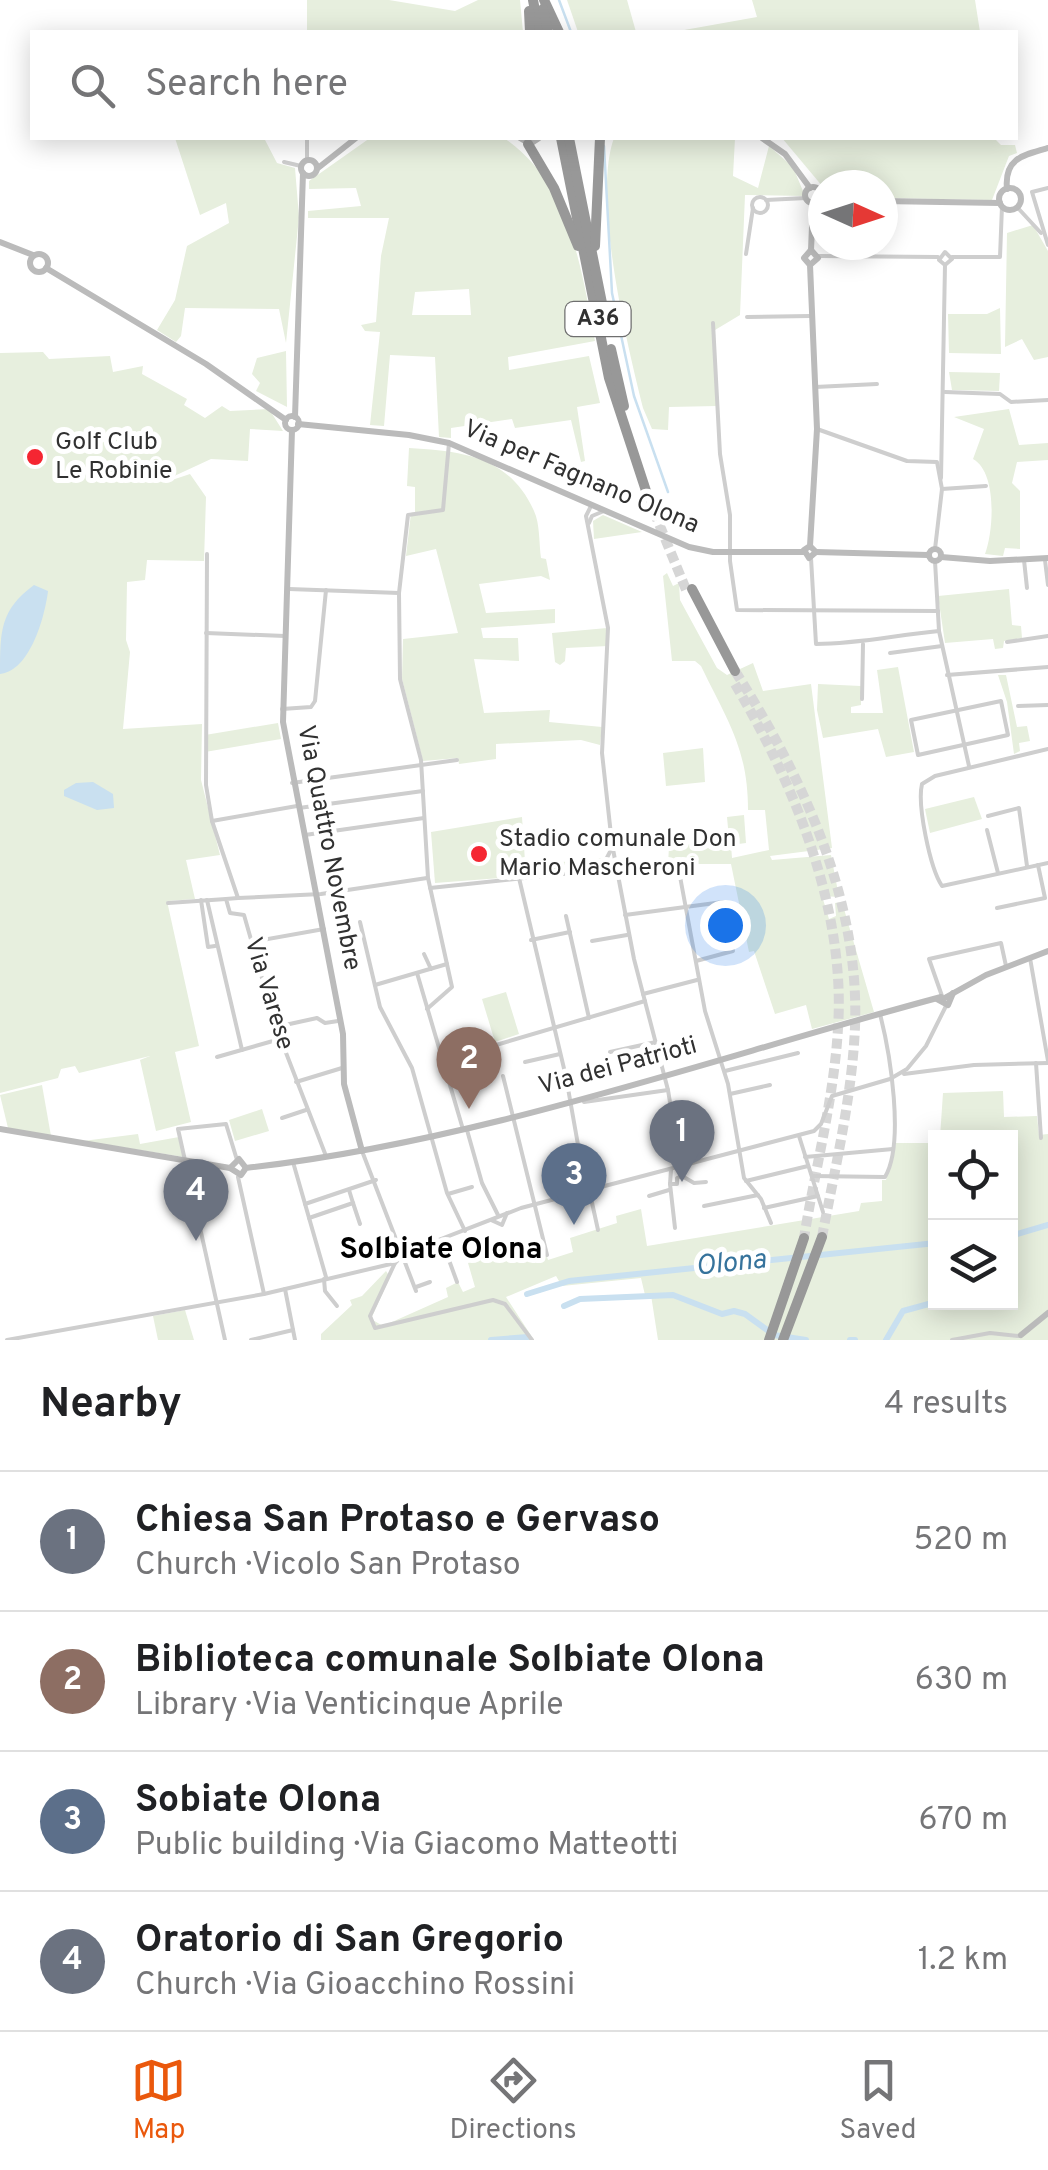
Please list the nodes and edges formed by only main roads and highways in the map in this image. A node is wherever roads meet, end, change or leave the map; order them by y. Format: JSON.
{"nodes":[{"id":1,"x":531,"y":0,"type":"edge"},
{"id":2,"x":543,"y":0,"type":"edge"},
{"id":3,"x":530,"y":30,"type":"edge"},
{"id":4,"x":538,"y":30,"type":"edge"},
{"id":5,"x":548,"y":30,"type":"edge"},
{"id":6,"x":558,"y":30,"type":"edge"},
{"id":7,"x":525,"y":140,"type":"edge"},
{"id":8,"x":565,"y":140,"type":"edge"},
{"id":9,"x":600,"y":140,"type":"edge"},
{"id":10,"x":591,"y":268,"type":"junction"},
{"id":11,"x":650,"y":497,"type":"tunnel mouth"},
{"id":12,"x":690,"y":591,"type":"tunnel mouth"},
{"id":13,"x":732,"y":673,"type":"tunnel mouth"},
{"id":14,"x":822,"y":1237,"type":"tunnel mouth"},
{"id":15,"x":804,"y":1238,"type":"tunnel mouth"},
{"id":16,"x":769,"y":1340,"type":"edge"},
{"id":17,"x":782,"y":1340,"type":"edge"}],
"edges":[{"from":1,"to":3,"type":"highway"},
{"from":1,"to":4,"type":"highway"},
{"from":2,"to":5,"type":"highway"},
{"from":2,"to":6,"type":"highway"},
{"from":7,"to":10,"type":"highway"},
{"from":8,"to":10,"type":"highway","number":"A36"},
{"from":9,"to":10,"type":"highway"},
{"from":10,"to":11,"type":"highway","number":"A36"},
{"from":12,"to":13,"type":"highway"},
{"from":14,"to":17,"type":"highway"},
{"from":15,"to":16,"type":"highway"}]}
